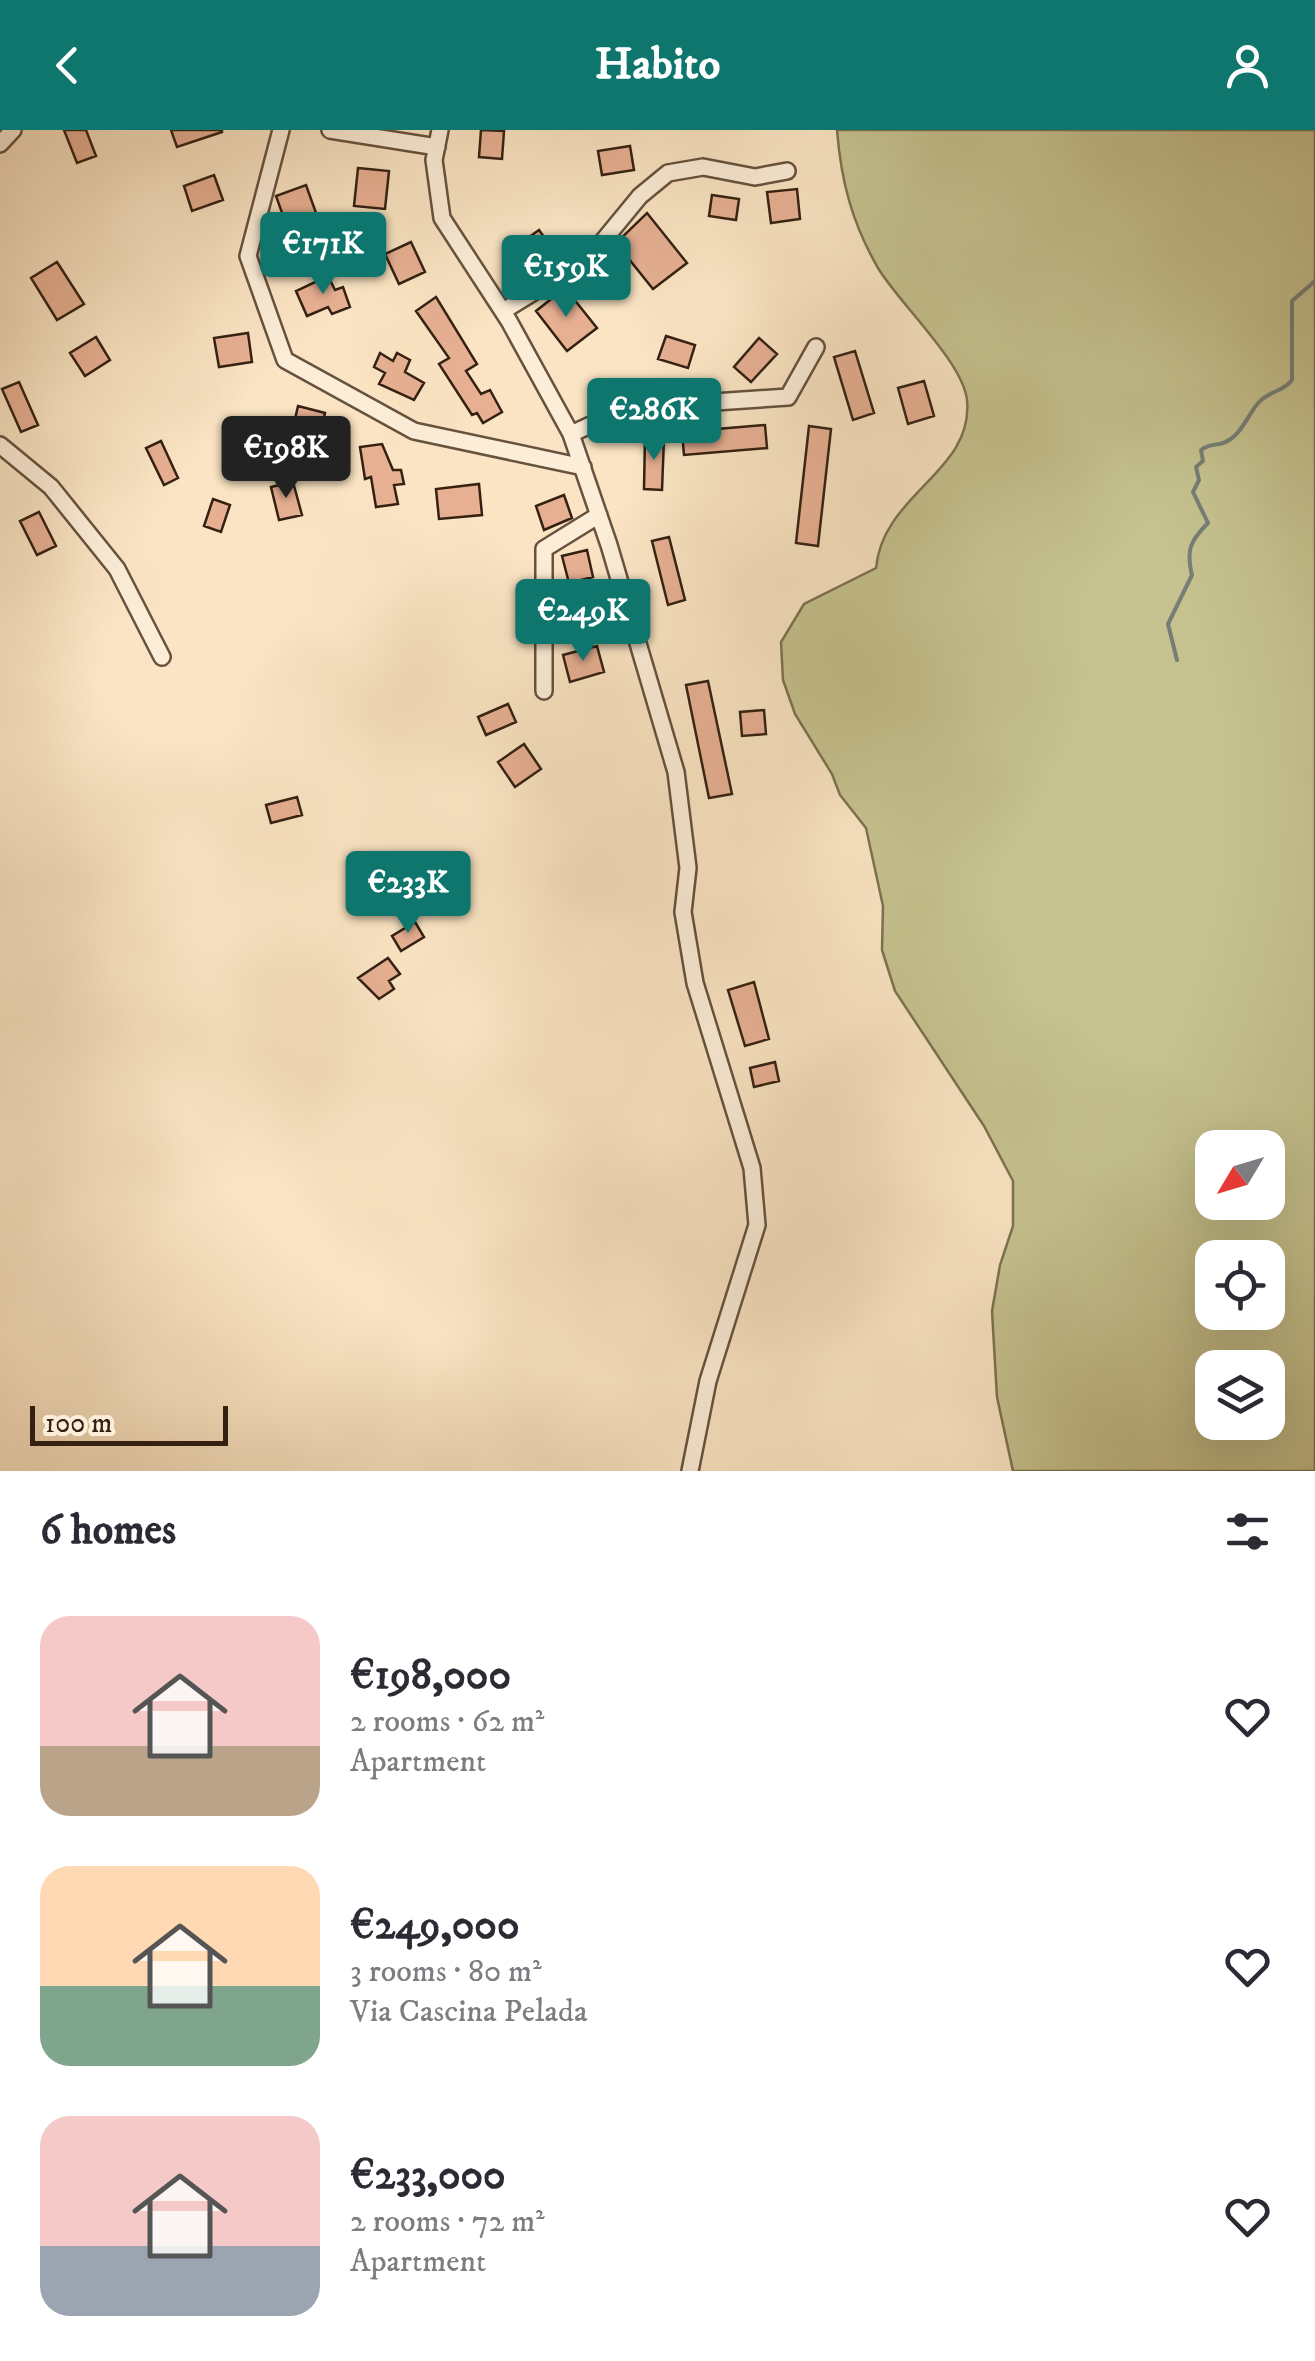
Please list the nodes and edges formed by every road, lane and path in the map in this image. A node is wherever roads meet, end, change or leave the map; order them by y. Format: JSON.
{"nodes":[{"id":1,"x":12,"y":130,"type":"edge"},
{"id":2,"x":281,"y":130,"type":"edge"},
{"id":3,"x":330,"y":130,"type":"edge"},
{"id":4,"x":440,"y":130,"type":"edge"},
{"id":5,"x":0,"y":144,"type":"edge"},
{"id":6,"x":436,"y":154,"type":"junction"},
{"id":7,"x":786,"y":171,"type":"dead end"},
{"id":8,"x":503,"y":311,"type":"junction"},
{"id":9,"x":816,"y":347,"type":"dead end"},
{"id":10,"x":571,"y":434,"type":"junction"},
{"id":11,"x":0,"y":445,"type":"edge"},
{"id":12,"x":583,"y":468,"type":"junction"},
{"id":13,"x":599,"y":515,"type":"junction"},
{"id":14,"x":162,"y":658,"type":"dead end"},
{"id":15,"x":544,"y":691,"type":"dead end"},
{"id":16,"x":690,"y":1471,"type":"edge"}],
"edges":[{"from":1,"to":5,"type":"street"},
{"from":2,"to":12,"type":"street"},
{"from":3,"to":6,"type":"street"},
{"from":4,"to":6,"type":"street"},
{"from":6,"to":8,"type":"street"},
{"from":7,"to":8,"type":"street"},
{"from":8,"to":10,"type":"street"},
{"from":9,"to":10,"type":"street"},
{"from":10,"to":12,"type":"street"},
{"from":11,"to":14,"type":"street"},
{"from":12,"to":13,"type":"street"},
{"from":13,"to":15,"type":"street"},
{"from":13,"to":16,"type":"street"}]}
